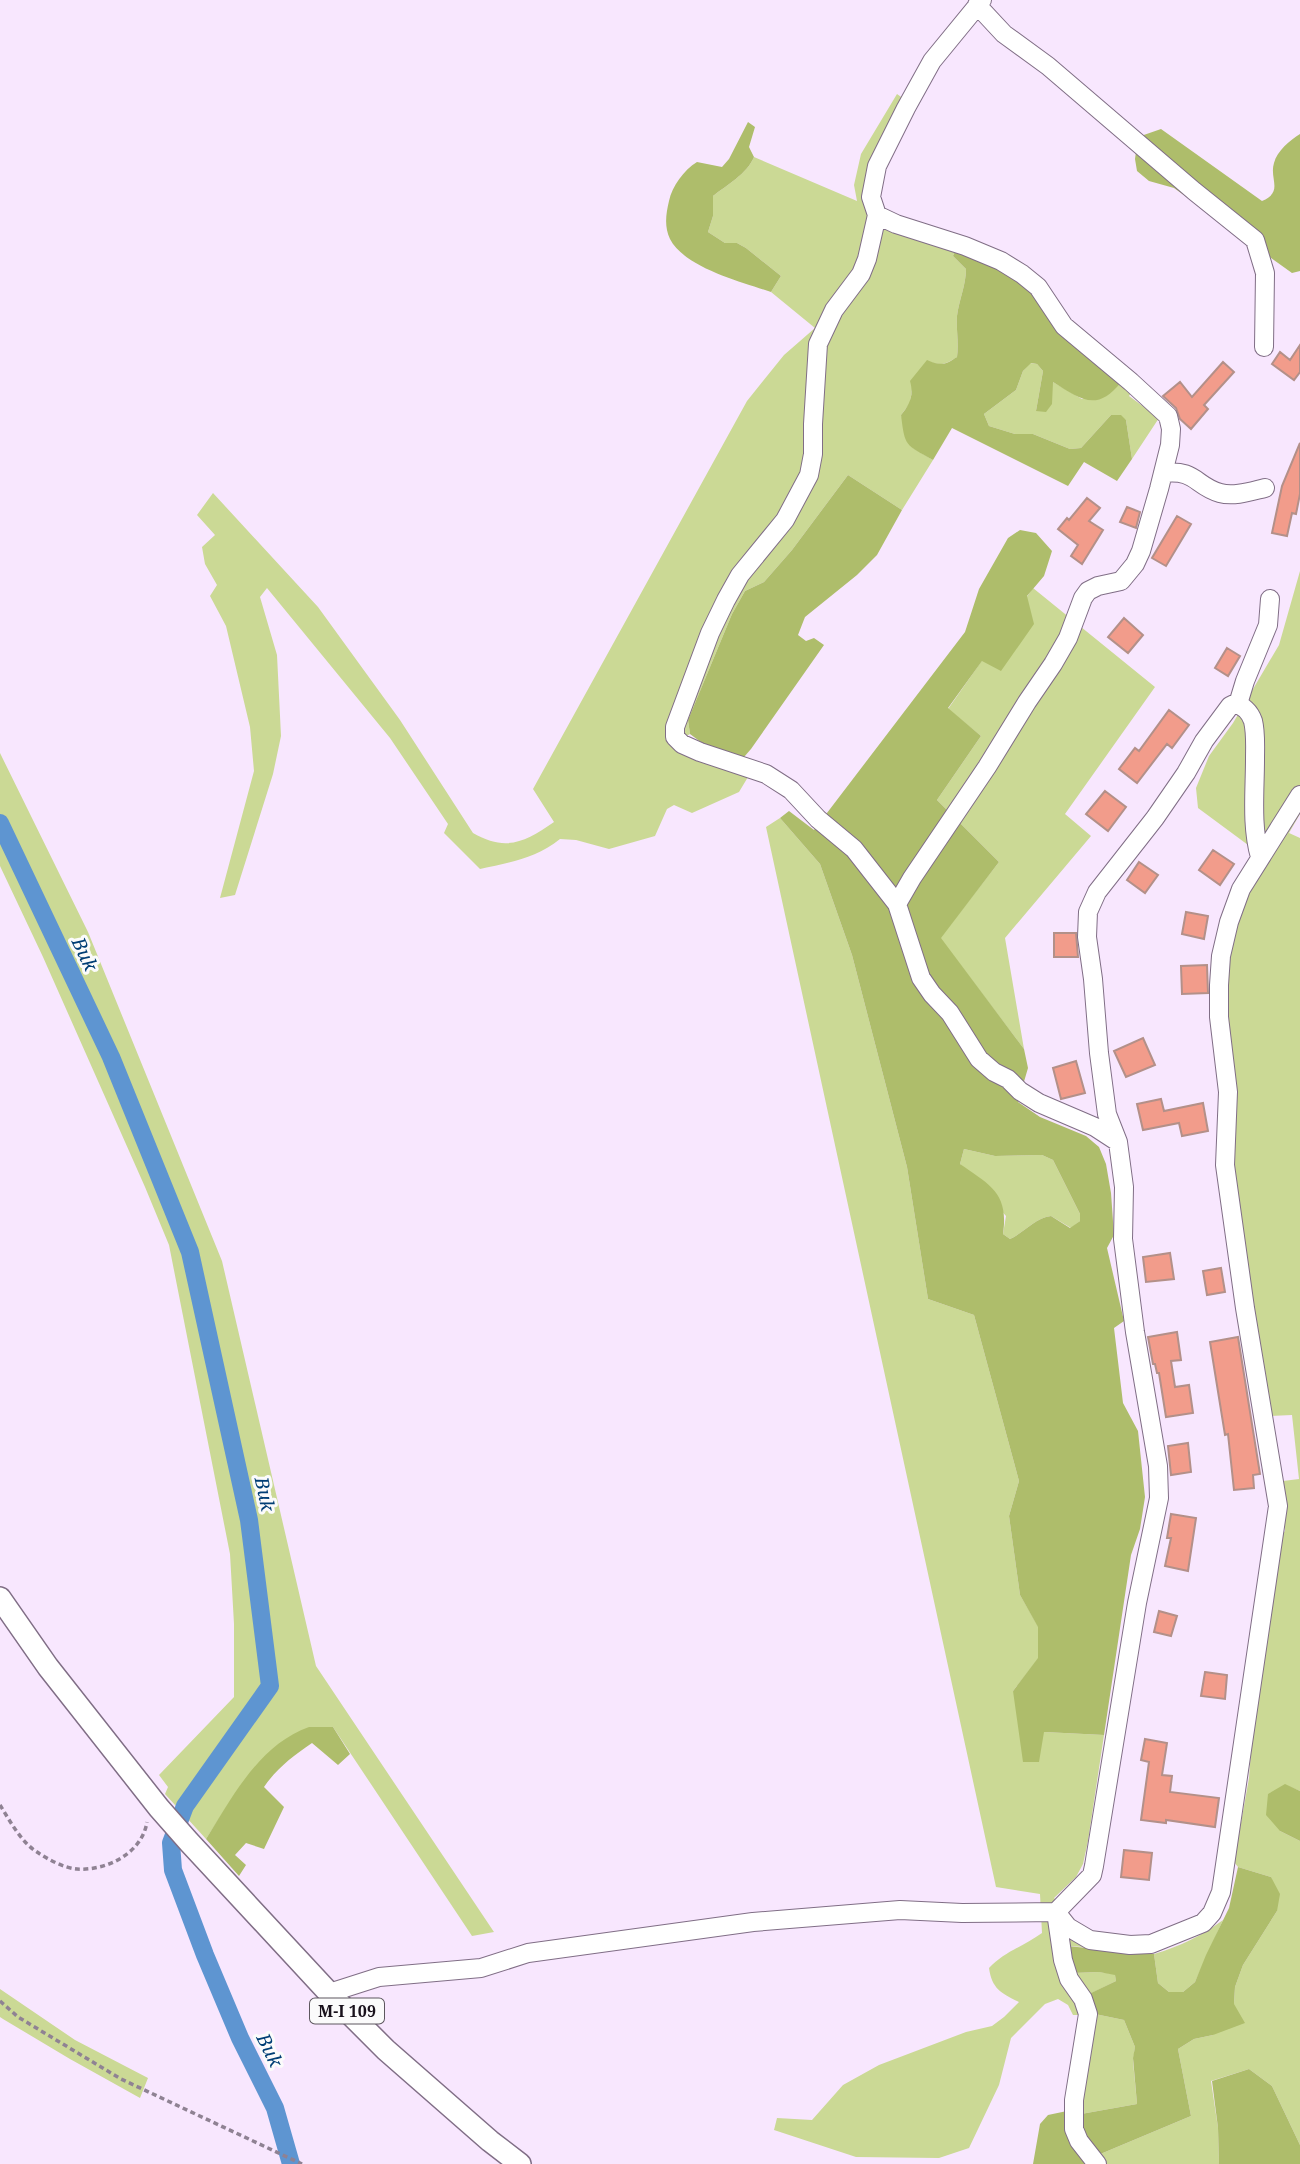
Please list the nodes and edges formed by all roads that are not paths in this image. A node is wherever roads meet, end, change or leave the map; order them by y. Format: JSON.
{"nodes":[{"id":1,"x":979,"y":3,"type":"edge"},
{"id":2,"x":877,"y":215,"type":"junction"},
{"id":3,"x":1264,"y":346,"type":"dead end"},
{"id":4,"x":1163,"y":474,"type":"junction"},
{"id":5,"x":1265,"y":488,"type":"dead end"},
{"id":6,"x":1270,"y":599,"type":"dead end"},
{"id":7,"x":1238,"y":704,"type":"junction"},
{"id":8,"x":1300,"y":795,"type":"edge"},
{"id":9,"x":1260,"y":857,"type":"junction"},
{"id":10,"x":897,"y":904,"type":"junction"},
{"id":11,"x":1118,"y":1142,"type":"junction"},
{"id":12,"x":0,"y":1598,"type":"edge"},
{"id":13,"x":1056,"y":1912,"type":"junction"},
{"id":14,"x":329,"y":1993,"type":"junction"},
{"id":15,"x":520,"y":2164,"type":"edge"},
{"id":16,"x":1097,"y":2164,"type":"edge"}],
"edges":[{"from":1,"to":2,"type":"street"},
{"from":1,"to":3,"type":"street"},
{"from":2,"to":4,"type":"street"},
{"from":2,"to":10,"type":"street"},
{"from":4,"to":5,"type":"street"},
{"from":4,"to":10,"type":"street"},
{"from":6,"to":7,"type":"street"},
{"from":7,"to":9,"type":"street"},
{"from":7,"to":11,"type":"street"},
{"from":8,"to":9,"type":"street"},
{"from":9,"to":13,"type":"street"},
{"from":10,"to":11,"type":"street"},
{"from":11,"to":13,"type":"street"},
{"from":12,"to":14,"type":"main road","number":"M-I 109"},
{"from":13,"to":14,"type":"street"},
{"from":13,"to":16,"type":"street"},
{"from":14,"to":15,"type":"main road","number":"M-I 109"}]}
